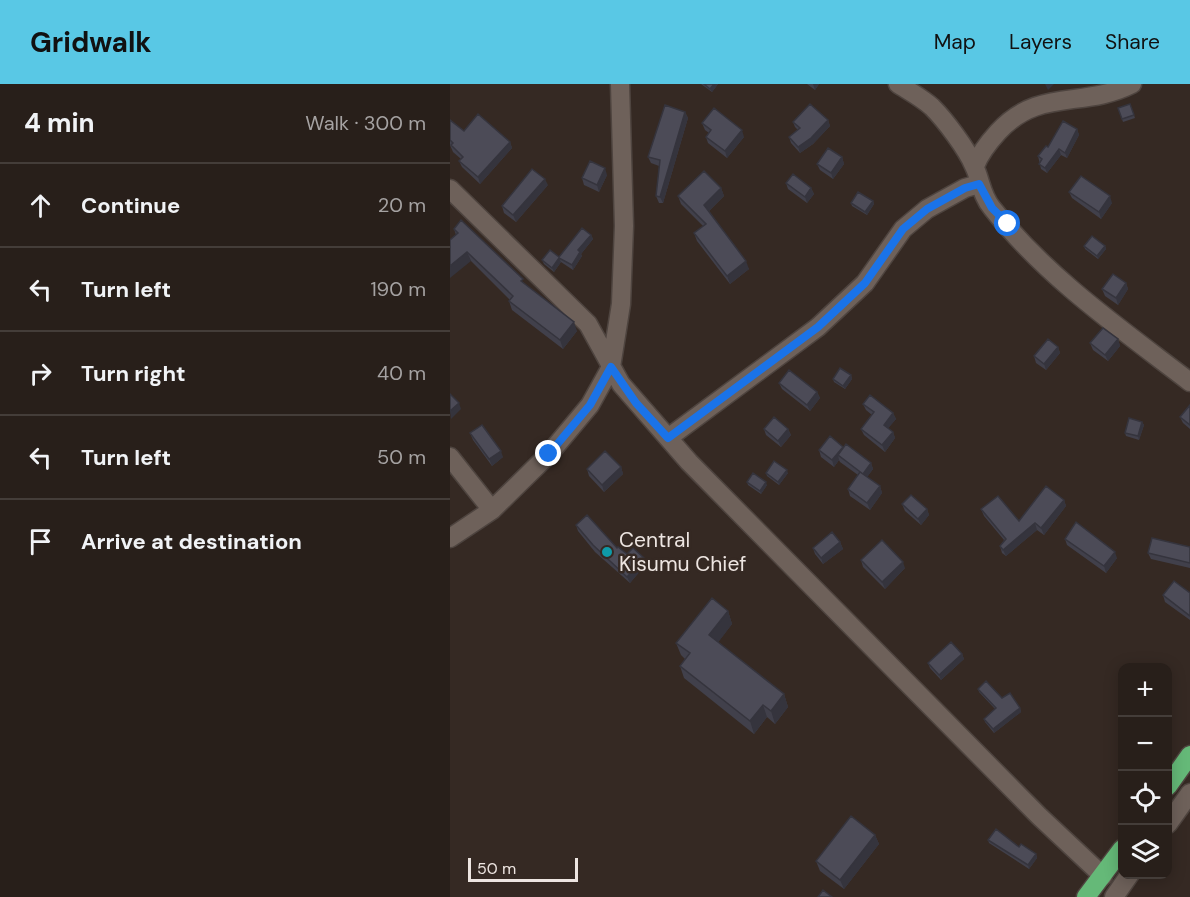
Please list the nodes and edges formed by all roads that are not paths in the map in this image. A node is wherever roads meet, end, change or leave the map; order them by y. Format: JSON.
{"nodes":[{"id":1,"x":620,"y":84,"type":"edge"},
{"id":2,"x":898,"y":84,"type":"edge"},
{"id":3,"x":1132,"y":84,"type":"edge"},
{"id":4,"x":977,"y":175,"type":"junction"},
{"id":5,"x":450,"y":189,"type":"edge"},
{"id":6,"x":611,"y":367,"type":"junction"},
{"id":7,"x":1190,"y":382,"type":"edge"},
{"id":8,"x":668,"y":438,"type":"junction"},
{"id":9,"x":450,"y":457,"type":"edge"},
{"id":10,"x":492,"y":510,"type":"junction"},
{"id":11,"x":450,"y":538,"type":"edge"},
{"id":12,"x":1190,"y":755,"type":"edge"},
{"id":13,"x":1172,"y":779,"type":"edge"},
{"id":14,"x":1190,"y":793,"type":"edge"},
{"id":15,"x":1172,"y":817,"type":"edge"},
{"id":16,"x":1118,"y":855,"type":"edge"},
{"id":17,"x":1103,"y":876,"type":"junction"},
{"id":18,"x":1127,"y":879,"type":"edge"},
{"id":19,"x":1090,"y":896,"type":"edge"},
{"id":20,"x":1114,"y":897,"type":"edge"}],
"edges":[{"from":1,"to":6,"type":"street"},
{"from":2,"to":4,"type":"street"},
{"from":3,"to":4,"type":"street"},
{"from":4,"to":7,"type":"street"},
{"from":4,"to":8,"type":"street"},
{"from":5,"to":6,"type":"street"},
{"from":6,"to":8,"type":"street"},
{"from":6,"to":10,"type":"street"},
{"from":8,"to":17,"type":"street"},
{"from":9,"to":10,"type":"street"},
{"from":10,"to":11,"type":"street"},
{"from":12,"to":13,"type":"highway"},
{"from":14,"to":15,"type":"street"},
{"from":16,"to":17,"type":"highway"},
{"from":17,"to":19,"type":"highway"},
{"from":18,"to":20,"type":"street"}]}
